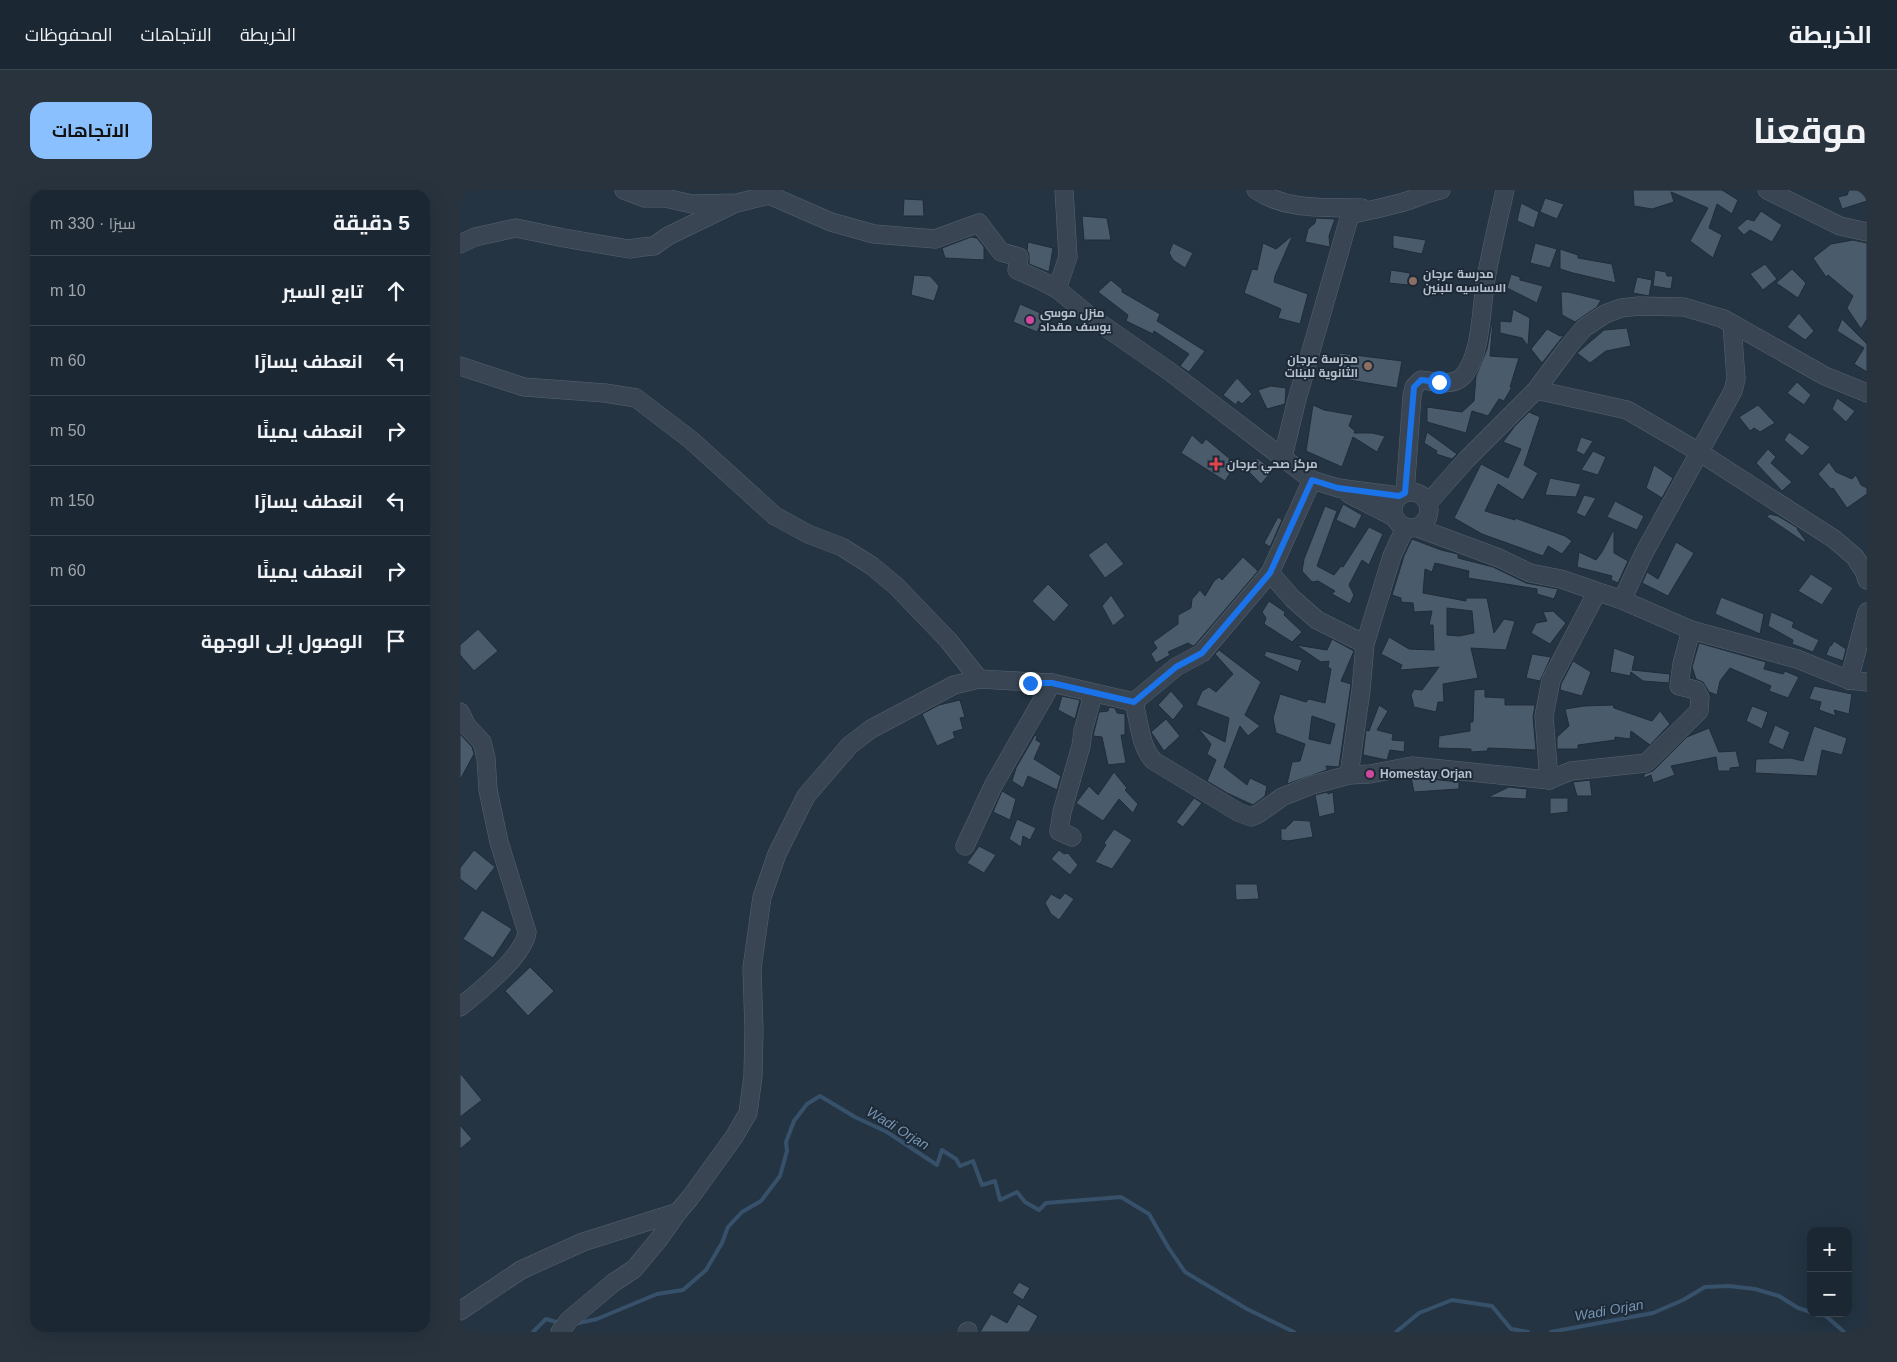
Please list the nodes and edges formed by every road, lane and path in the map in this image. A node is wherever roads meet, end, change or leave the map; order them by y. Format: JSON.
{"nodes":[{"id":1,"x":624,"y":190,"type":"edge"},
{"id":2,"x":1064,"y":190,"type":"edge"},
{"id":3,"x":1256,"y":190,"type":"edge"},
{"id":4,"x":1441,"y":190,"type":"edge"},
{"id":5,"x":1505,"y":190,"type":"edge"},
{"id":6,"x":1767,"y":190,"type":"edge"},
{"id":7,"x":649,"y":194,"type":"edge"},
{"id":8,"x":737,"y":203,"type":"junction"},
{"id":9,"x":1373,"y":208,"type":"junction"},
{"id":10,"x":1867,"y":232,"type":"edge"},
{"id":11,"x":460,"y":244,"type":"edge"},
{"id":12,"x":1057,"y":289,"type":"junction"},
{"id":13,"x":1724,"y":319,"type":"junction"},
{"id":14,"x":460,"y":366,"type":"edge"},
{"id":15,"x":1536,"y":390,"type":"junction"},
{"id":16,"x":1867,"y":393,"type":"edge"},
{"id":17,"x":1699,"y":452,"type":"junction"},
{"id":18,"x":1283,"y":457,"type":"junction"},
{"id":19,"x":1312,"y":480,"type":"junction"},
{"id":20,"x":1338,"y":488,"type":"junction"},
{"id":21,"x":1402,"y":494,"type":"junction"},
{"id":22,"x":1428,"y":503,"type":"junction"},
{"id":23,"x":1406,"y":524,"type":"junction"},
{"id":24,"x":1270,"y":573,"type":"junction"},
{"id":25,"x":1867,"y":580,"type":"edge"},
{"id":26,"x":1597,"y":592,"type":"junction"},
{"id":27,"x":1622,"y":600,"type":"junction"},
{"id":28,"x":1867,"y":612,"type":"edge"},
{"id":29,"x":1691,"y":630,"type":"junction"},
{"id":30,"x":1365,"y":644,"type":"junction"},
{"id":31,"x":979,"y":679,"type":"junction"},
{"id":32,"x":1849,"y":680,"type":"junction"},
{"id":33,"x":1867,"y":682,"type":"edge"},
{"id":34,"x":1052,"y":683,"type":"junction"},
{"id":35,"x":1091,"y":692,"type":"junction"},
{"id":36,"x":1134,"y":702,"type":"junction"},
{"id":37,"x":460,"y":712,"type":"edge"},
{"id":38,"x":1349,"y":775,"type":"junction"},
{"id":39,"x":1549,"y":780,"type":"junction"},
{"id":40,"x":1072,"y":837,"type":"dead end"},
{"id":41,"x":965,"y":846,"type":"dead end"},
{"id":42,"x":460,"y":1007,"type":"edge"},
{"id":43,"x":678,"y":1212,"type":"junction"},
{"id":44,"x":460,"y":1311,"type":"edge"},
{"id":45,"x":560,"y":1332,"type":"edge"}],
"edges":[{"from":1,"to":7,"type":"street"},
{"from":2,"to":12,"type":"street"},
{"from":3,"to":9,"type":"street"},
{"from":4,"to":9,"type":"street"},
{"from":5,"to":21,"type":"street"},
{"from":6,"to":10,"type":"street"},
{"from":7,"to":8,"type":"street"},
{"from":8,"to":11,"type":"street"},
{"from":8,"to":12,"type":"street"},
{"from":9,"to":18,"type":"street"},
{"from":12,"to":18,"type":"street"},
{"from":13,"to":15,"type":"street"},
{"from":13,"to":16,"type":"street"},
{"from":13,"to":17,"type":"street"},
{"from":14,"to":31,"type":"street"},
{"from":15,"to":17,"type":"street"},
{"from":15,"to":22,"type":"street"},
{"from":17,"to":25,"type":"street"},
{"from":17,"to":27,"type":"street"},
{"from":18,"to":19,"type":"street"},
{"from":19,"to":20,"type":"street"},
{"from":19,"to":24,"type":"street"},
{"from":20,"to":21,"type":"street"},
{"from":20,"to":23,"type":"street"},
{"from":21,"to":22,"type":"street"},
{"from":21,"to":23,"type":"street"},
{"from":22,"to":23,"type":"street"},
{"from":23,"to":26,"type":"street"},
{"from":23,"to":30,"type":"street"},
{"from":24,"to":30,"type":"street"},
{"from":24,"to":36,"type":"street"},
{"from":26,"to":27,"type":"street"},
{"from":26,"to":39,"type":"street"},
{"from":27,"to":29,"type":"street"},
{"from":28,"to":32,"type":"street"},
{"from":29,"to":32,"type":"street"},
{"from":29,"to":39,"type":"street"},
{"from":30,"to":38,"type":"street"},
{"from":31,"to":34,"type":"street"},
{"from":31,"to":43,"type":"street"},
{"from":32,"to":33,"type":"street"},
{"from":34,"to":35,"type":"street"},
{"from":34,"to":41,"type":"street"},
{"from":35,"to":36,"type":"street"},
{"from":35,"to":40,"type":"street"},
{"from":36,"to":38,"type":"street"},
{"from":37,"to":42,"type":"street"},
{"from":38,"to":39,"type":"street"},
{"from":43,"to":44,"type":"street"},
{"from":43,"to":45,"type":"street"}]}
